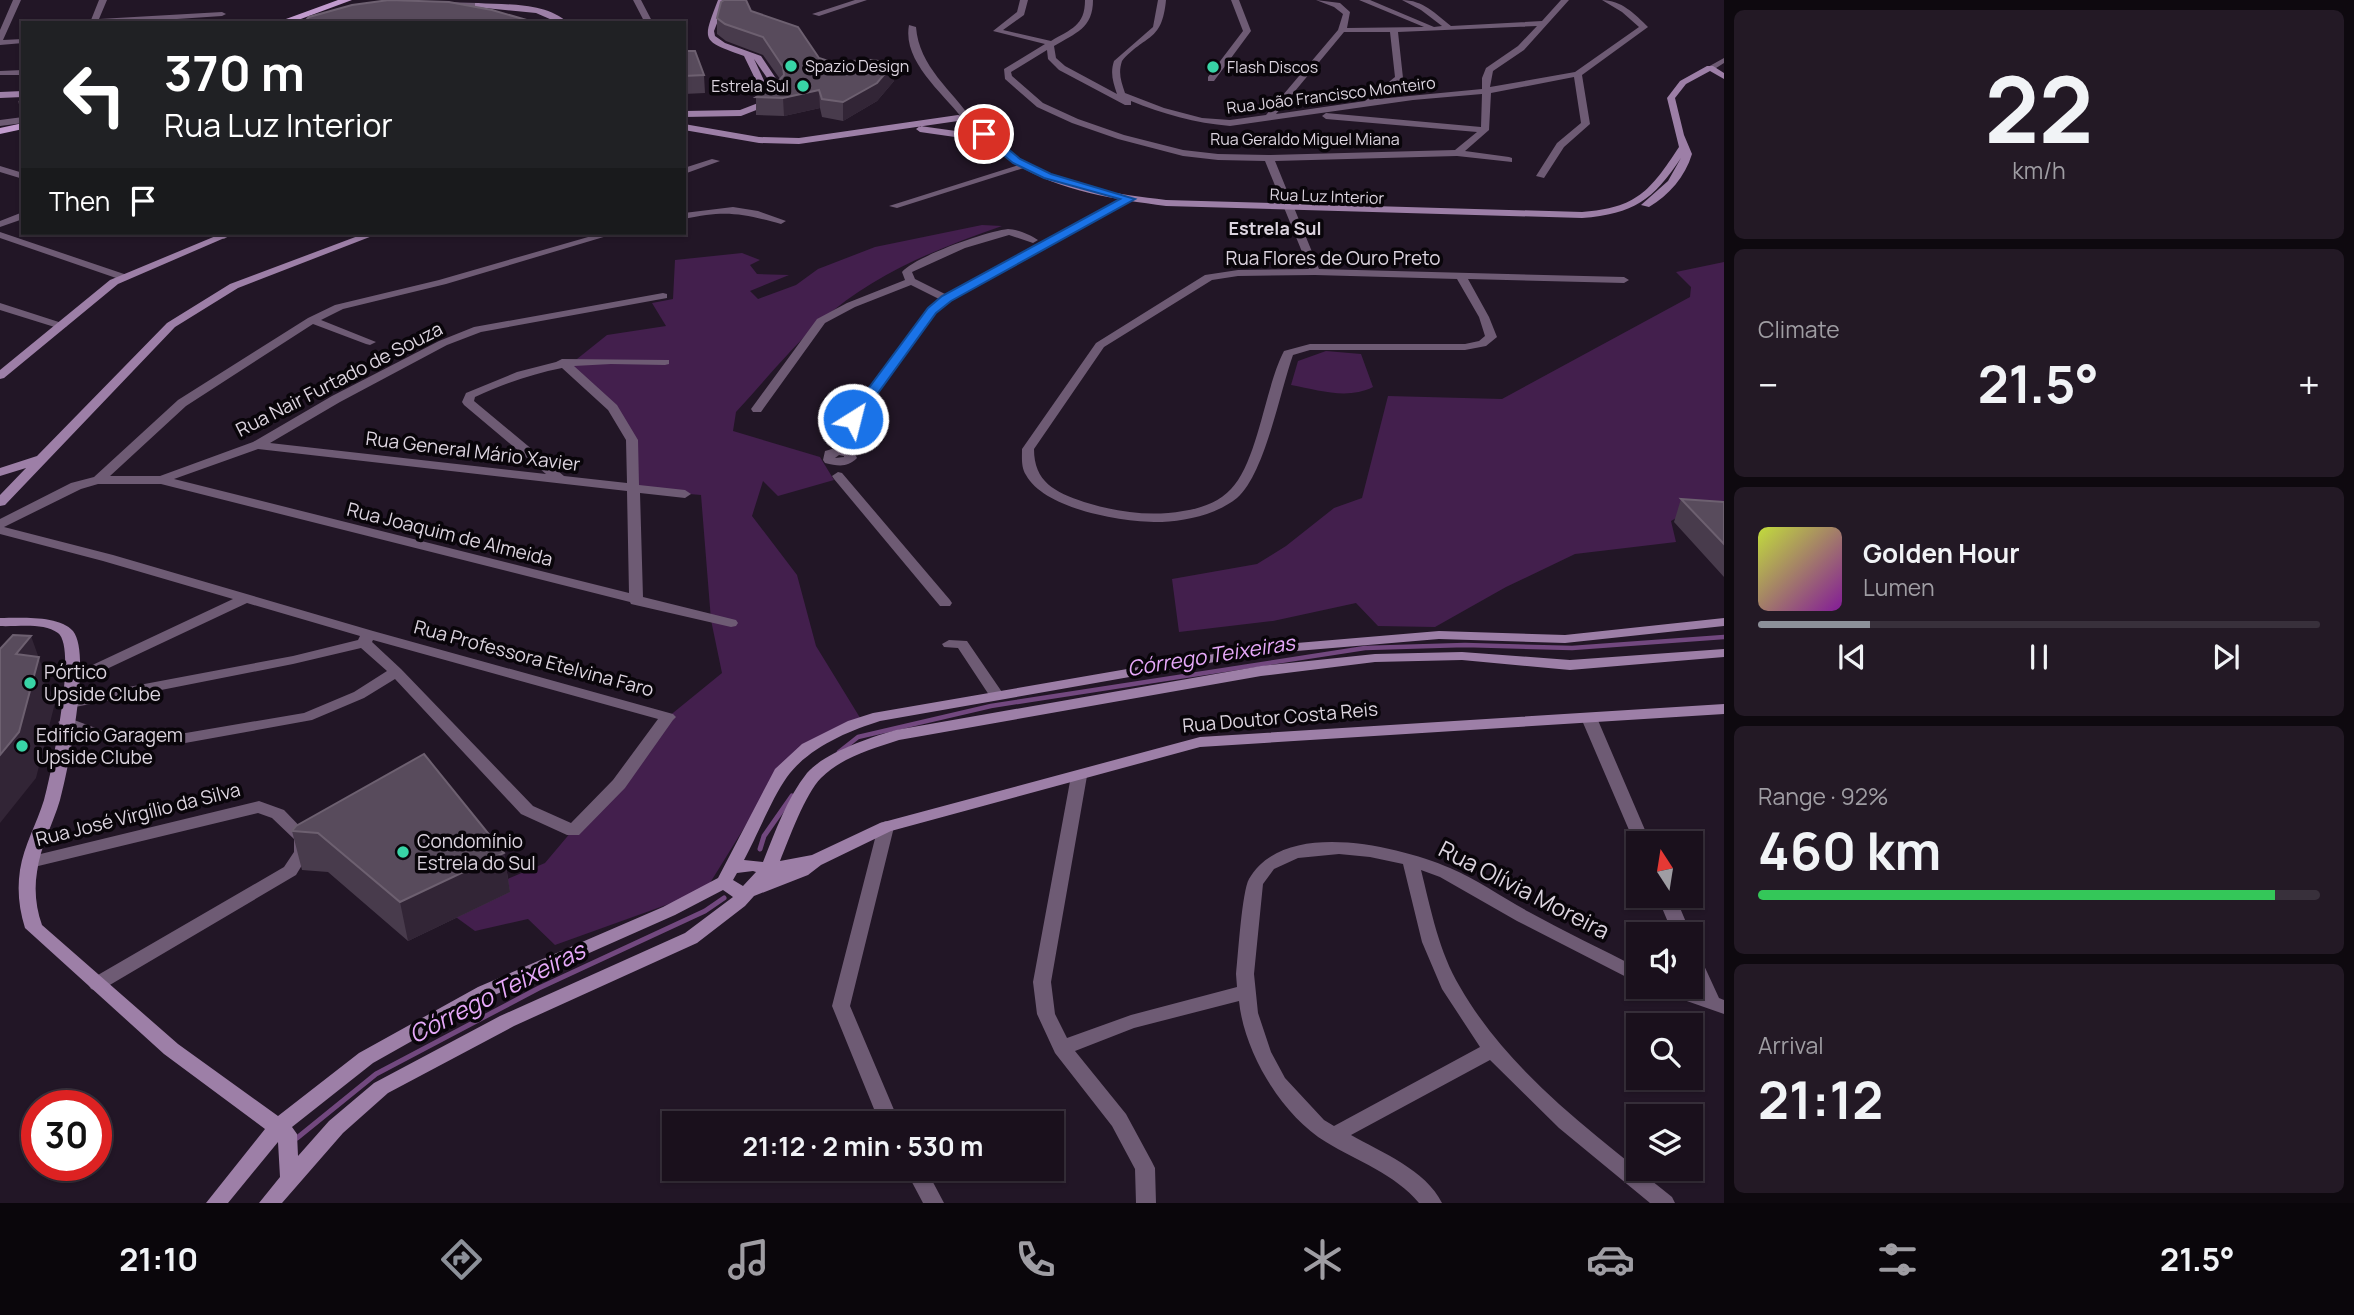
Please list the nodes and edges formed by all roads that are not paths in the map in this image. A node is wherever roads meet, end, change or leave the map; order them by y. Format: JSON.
{"nodes":[{"id":1,"x":17,"y":0,"type":"edge"},
{"id":2,"x":103,"y":0,"type":"edge"},
{"id":3,"x":347,"y":0,"type":"edge"},
{"id":4,"x":363,"y":0,"type":"edge"},
{"id":5,"x":489,"y":0,"type":"edge"},
{"id":6,"x":637,"y":0,"type":"edge"},
{"id":7,"x":722,"y":0,"type":"edge"},
{"id":8,"x":863,"y":0,"type":"edge"},
{"id":9,"x":1024,"y":0,"type":"edge"},
{"id":10,"x":1089,"y":0,"type":"edge"},
{"id":11,"x":1162,"y":0,"type":"edge"},
{"id":12,"x":1235,"y":0,"type":"edge"},
{"id":13,"x":1320,"y":0,"type":"edge"},
{"id":14,"x":1363,"y":0,"type":"edge"},
{"id":15,"x":1406,"y":0,"type":"edge"},
{"id":16,"x":1565,"y":0,"type":"edge"},
{"id":17,"x":1606,"y":0,"type":"edge"},
{"id":18,"x":436,"y":4,"type":"edge"},
{"id":19,"x":478,"y":5,"type":"junction"},
{"id":20,"x":726,"y":9,"type":"edge"},
{"id":21,"x":222,"y":14,"type":"dead end"},
{"id":22,"x":816,"y":14,"type":"dead end"},
{"id":23,"x":718,"y":15,"type":"junction"},
{"id":24,"x":10,"y":16,"type":"junction"},
{"id":25,"x":0,"y":17,"type":"edge"},
{"id":26,"x":94,"y":21,"type":"edge"},
{"id":27,"x":110,"y":21,"type":"edge"},
{"id":28,"x":286,"y":21,"type":"edge"},
{"id":29,"x":303,"y":21,"type":"edge"},
{"id":30,"x":562,"y":21,"type":"edge"},
{"id":31,"x":648,"y":21,"type":"edge"},
{"id":32,"x":1544,"y":23,"type":"junction"},
{"id":33,"x":912,"y":27,"type":"dead end"},
{"id":34,"x":1449,"y":28,"type":"junction"},
{"id":35,"x":1437,"y":29,"type":"junction"},
{"id":36,"x":1342,"y":30,"type":"junction"},
{"id":37,"x":1394,"y":30,"type":"junction"},
{"id":38,"x":0,"y":41,"type":"edge"},
{"id":39,"x":21,"y":41,"type":"edge"},
{"id":40,"x":1050,"y":43,"type":"junction"},
{"id":41,"x":737,"y":50,"type":"junction"},
{"id":42,"x":1724,"y":60,"type":"edge"},
{"id":43,"x":1710,"y":68,"type":"junction"},
{"id":44,"x":21,"y":72,"type":"edge"},
{"id":45,"x":0,"y":73,"type":"edge"},
{"id":46,"x":1578,"y":74,"type":"junction"},
{"id":47,"x":1724,"y":76,"type":"edge"},
{"id":48,"x":1211,"y":79,"type":"dead end"},
{"id":49,"x":764,"y":89,"type":"junction"},
{"id":50,"x":777,"y":89,"type":"junction"},
{"id":51,"x":1485,"y":91,"type":"junction"},
{"id":52,"x":21,"y":92,"type":"edge"},
{"id":53,"x":0,"y":93,"type":"edge"},
{"id":54,"x":1142,"y":103,"type":"junction"},
{"id":55,"x":1366,"y":104,"type":"junction"},
{"id":56,"x":963,"y":111,"type":"junction"},
{"id":57,"x":686,"y":113,"type":"edge"},
{"id":58,"x":686,"y":113,"type":"edge"},
{"id":59,"x":1301,"y":113,"type":"junction"},
{"id":60,"x":1269,"y":117,"type":"junction"},
{"id":61,"x":944,"y":119,"type":"junction"},
{"id":62,"x":21,"y":120,"type":"edge"},
{"id":63,"x":970,"y":122,"type":"junction"},
{"id":64,"x":0,"y":124,"type":"edge"},
{"id":65,"x":21,"y":126,"type":"edge"},
{"id":66,"x":686,"y":127,"type":"edge"},
{"id":67,"x":887,"y":127,"type":"junction"},
{"id":68,"x":1485,"y":130,"type":"junction"},
{"id":69,"x":0,"y":131,"type":"edge"},
{"id":70,"x":948,"y":131,"type":"junction"},
{"id":71,"x":1457,"y":153,"type":"junction"},
{"id":72,"x":1269,"y":158,"type":"junction"},
{"id":73,"x":1510,"y":160,"type":"dead end"},
{"id":74,"x":715,"y":161,"type":"dead end"},
{"id":75,"x":1021,"y":167,"type":"junction"},
{"id":76,"x":0,"y":169,"type":"edge"},
{"id":77,"x":686,"y":170,"type":"edge"},
{"id":78,"x":21,"y":175,"type":"edge"},
{"id":79,"x":1541,"y":176,"type":"dead end"},
{"id":80,"x":1126,"y":201,"type":"junction"},
{"id":81,"x":894,"y":206,"type":"dead end"},
{"id":82,"x":1289,"y":209,"type":"junction"},
{"id":83,"x":21,"y":216,"type":"edge"},
{"id":84,"x":686,"y":216,"type":"edge"},
{"id":85,"x":780,"y":220,"type":"dead end"},
{"id":86,"x":0,"y":224,"type":"edge"},
{"id":87,"x":0,"y":235,"type":"edge"},
{"id":88,"x":221,"y":235,"type":"edge"},
{"id":89,"x":370,"y":235,"type":"edge"},
{"id":90,"x":596,"y":235,"type":"edge"},
{"id":91,"x":1033,"y":240,"type":"dead end"},
{"id":92,"x":1315,"y":272,"type":"junction"},
{"id":93,"x":1461,"y":276,"type":"junction"},
{"id":94,"x":123,"y":277,"type":"junction"},
{"id":95,"x":1624,"y":280,"type":"dead end"},
{"id":96,"x":911,"y":281,"type":"junction"},
{"id":97,"x":663,"y":296,"type":"dead end"},
{"id":98,"x":947,"y":299,"type":"junction"},
{"id":99,"x":0,"y":306,"type":"edge"},
{"id":100,"x":312,"y":320,"type":"junction"},
{"id":101,"x":61,"y":326,"type":"junction"},
{"id":102,"x":370,"y":342,"type":"dead end"},
{"id":103,"x":562,"y":362,"type":"junction"},
{"id":104,"x":665,"y":362,"type":"dead end"},
{"id":105,"x":0,"y":376,"type":"edge"},
{"id":106,"x":757,"y":409,"type":"dead end"},
{"id":107,"x":837,"y":440,"type":"junction"},
{"id":108,"x":257,"y":444,"type":"junction"},
{"id":109,"x":44,"y":456,"type":"junction"},
{"id":110,"x":849,"y":456,"type":"junction"},
{"id":111,"x":829,"y":458,"type":"junction"},
{"id":112,"x":0,"y":472,"type":"edge"},
{"id":113,"x":838,"y":476,"type":"junction"},
{"id":114,"x":98,"y":480,"type":"junction"},
{"id":115,"x":161,"y":481,"type":"junction"},
{"id":116,"x":563,"y":481,"type":"junction"},
{"id":117,"x":632,"y":489,"type":"junction"},
{"id":118,"x":685,"y":494,"type":"dead end"},
{"id":119,"x":0,"y":502,"type":"edge"},
{"id":120,"x":0,"y":524,"type":"edge"},
{"id":121,"x":0,"y":530,"type":"edge"},
{"id":122,"x":244,"y":598,"type":"junction"},
{"id":123,"x":636,"y":601,"type":"junction"},
{"id":124,"x":946,"y":603,"type":"dead end"},
{"id":125,"x":0,"y":622,"type":"edge"},
{"id":126,"x":1724,"y":622,"type":"edge"},
{"id":127,"x":731,"y":623,"type":"dead end"},
{"id":128,"x":366,"y":639,"type":"junction"},
{"id":129,"x":949,"y":644,"type":"dead end"},
{"id":130,"x":1724,"y":653,"type":"edge"},
{"id":131,"x":396,"y":672,"type":"junction"},
{"id":132,"x":74,"y":680,"type":"junction"},
{"id":133,"x":996,"y":695,"type":"junction"},
{"id":134,"x":70,"y":703,"type":"junction"},
{"id":135,"x":1724,"y":709,"type":"edge"},
{"id":136,"x":1590,"y":718,"type":"junction"},
{"id":137,"x":66,"y":722,"type":"junction"},
{"id":138,"x":1079,"y":776,"type":"junction"},
{"id":139,"x":886,"y":827,"type":"junction"},
{"id":140,"x":1638,"y":831,"type":"edge"},
{"id":141,"x":1410,"y":860,"type":"junction"},
{"id":142,"x":815,"y":861,"type":"junction"},
{"id":143,"x":30,"y":862,"type":"junction"},
{"id":144,"x":768,"y":869,"type":"junction"},
{"id":145,"x":729,"y":874,"type":"junction"},
{"id":146,"x":748,"y":892,"type":"junction"},
{"id":147,"x":1626,"y":970,"type":"edge"},
{"id":148,"x":1703,"y":977,"type":"edge"},
{"id":149,"x":97,"y":984,"type":"junction"},
{"id":150,"x":1245,"y":992,"type":"junction"},
{"id":151,"x":1718,"y":1004,"type":"edge"},
{"id":152,"x":1062,"y":1048,"type":"junction"},
{"id":153,"x":1492,"y":1050,"type":"junction"},
{"id":154,"x":884,"y":1111,"type":"edge"},
{"id":155,"x":277,"y":1128,"type":"junction"},
{"id":156,"x":1332,"y":1136,"type":"junction"},
{"id":157,"x":290,"y":1178,"type":"junction"},
{"id":158,"x":922,"y":1181,"type":"edge"},
{"id":159,"x":216,"y":1203,"type":"edge"},
{"id":160,"x":270,"y":1203,"type":"edge"},
{"id":161,"x":934,"y":1203,"type":"edge"},
{"id":162,"x":1146,"y":1203,"type":"edge"},
{"id":163,"x":1432,"y":1203,"type":"edge"},
{"id":164,"x":1665,"y":1203,"type":"edge"}],
"edges":[{"from":1,"to":24,"type":"street"},
{"from":2,"to":26,"type":"street"},
{"from":3,"to":28,"type":"main road"},
{"from":4,"to":29,"type":"main road"},
{"from":5,"to":19,"type":"street"},
{"from":6,"to":31,"type":"street"},
{"from":7,"to":23,"type":"street"},
{"from":8,"to":22,"type":"street"},
{"from":9,"to":40,"type":"street"},
{"from":10,"to":40,"type":"street"},
{"from":11,"to":54,"type":"street","name":"Rua João Francisco Monteiro"},
{"from":12,"to":48,"type":"street"},
{"from":13,"to":36,"type":"street"},
{"from":14,"to":35,"type":"street"},
{"from":15,"to":34,"type":"street"},
{"from":16,"to":32,"type":"street"},
{"from":17,"to":46,"type":"street"},
{"from":18,"to":19,"type":"street"},
{"from":19,"to":30,"type":"street"},
{"from":20,"to":23,"type":"street"},
{"from":21,"to":27,"type":"street"},
{"from":23,"to":41,"type":"street"},
{"from":24,"to":25,"type":"street"},
{"from":24,"to":38,"type":"street"},
{"from":32,"to":34,"type":"street"},
{"from":32,"to":51,"type":"street"},
{"from":33,"to":56,"type":"street"},
{"from":34,"to":35,"type":"street"},
{"from":35,"to":37,"type":"street"},
{"from":36,"to":37,"type":"street"},
{"from":36,"to":60,"type":"street"},
{"from":37,"to":55,"type":"street"},
{"from":38,"to":39,"type":"street"},
{"from":40,"to":54,"type":"street"},
{"from":40,"to":72,"type":"street","name":"Rua Geraldo Miguel Miana"},
{"from":41,"to":49,"type":"street"},
{"from":41,"to":50,"type":"street"},
{"from":42,"to":43,"type":"street"},
{"from":43,"to":47,"type":"street"},
{"from":43,"to":82,"type":"street","name":"Rua Luz Interior"},
{"from":44,"to":45,"type":"street"},
{"from":46,"to":51,"type":"street","name":"Rua João Francisco Monteiro"},
{"from":46,"to":79,"type":"street"},
{"from":49,"to":50,"type":"street"},
{"from":49,"to":58,"type":"street"},
{"from":50,"to":57,"type":"street"},
{"from":51,"to":55,"type":"street","name":"Rua João Francisco Monteiro"},
{"from":51,"to":68,"type":"street"},
{"from":52,"to":53,"type":"street"},
{"from":54,"to":60,"type":"street","name":"Rua João Francisco Monteiro"},
{"from":55,"to":59,"type":"street","name":"Rua João Francisco Monteiro"},
{"from":56,"to":61,"type":"street"},
{"from":56,"to":63,"type":"street"},
{"from":59,"to":60,"type":"street","name":"Rua João Francisco Monteiro"},
{"from":59,"to":68,"type":"street"},
{"from":61,"to":63,"type":"street"},
{"from":61,"to":67,"type":"street"},
{"from":61,"to":70,"type":"street"},
{"from":62,"to":64,"type":"main road"},
{"from":63,"to":70,"type":"street"},
{"from":63,"to":75,"type":"street","name":"Rua Luz Interior"},
{"from":65,"to":69,"type":"main road"},
{"from":66,"to":67,"type":"street"},
{"from":67,"to":70,"type":"street"},
{"from":68,"to":71,"type":"street"},
{"from":70,"to":75,"type":"street","name":"Rua Luz Interior"},
{"from":71,"to":72,"type":"street","name":"Rua Geraldo Miguel Miana"},
{"from":71,"to":73,"type":"street","name":"Rua Geraldo Miguel Miana"},
{"from":72,"to":82,"type":"street"},
{"from":74,"to":77,"type":"street"},
{"from":75,"to":80,"type":"street","name":"Rua Luz Interior"},
{"from":75,"to":81,"type":"street"},
{"from":76,"to":78,"type":"street"},
{"from":80,"to":82,"type":"street","name":"Rua Luz Interior"},
{"from":80,"to":98,"type":"street"},
{"from":82,"to":92,"type":"street"},
{"from":83,"to":86,"type":"street"},
{"from":84,"to":85,"type":"street"},
{"from":87,"to":94,"type":"street"},
{"from":88,"to":94,"type":"street"},
{"from":89,"to":109,"type":"street"},
{"from":90,"to":100,"type":"street"},
{"from":91,"to":96,"type":"street"},
{"from":92,"to":93,"type":"street","name":"Rua Flores de Ouro Preto"},
{"from":92,"to":93,"type":"street","name":"Rua Flores de Ouro Preto"},
{"from":93,"to":95,"type":"street","name":"Rua Flores de Ouro Preto"},
{"from":94,"to":101,"type":"street"},
{"from":96,"to":98,"type":"street"},
{"from":96,"to":106,"type":"street"},
{"from":97,"to":108,"type":"street","name":"Rua Nair Furtado de Souza"},
{"from":98,"to":107,"type":"street"},
{"from":99,"to":101,"type":"street"},
{"from":100,"to":102,"type":"street"},
{"from":100,"to":114,"type":"street"},
{"from":101,"to":105,"type":"street"},
{"from":103,"to":104,"type":"street"},
{"from":103,"to":116,"type":"street"},
{"from":103,"to":117,"type":"street"},
{"from":107,"to":110,"type":"street"},
{"from":107,"to":111,"type":"street"},
{"from":108,"to":115,"type":"street","name":"Rua Nair Furtado de Souza"},
{"from":108,"to":116,"type":"street","name":"Rua General Mário Xavier"},
{"from":109,"to":112,"type":"street"},
{"from":109,"to":119,"type":"street"},
{"from":110,"to":111,"type":"street"},
{"from":110,"to":113,"type":"street"},
{"from":111,"to":113,"type":"street"},
{"from":113,"to":124,"type":"street"},
{"from":114,"to":115,"type":"street","name":"Rua Nair Furtado de Souza"},
{"from":114,"to":120,"type":"street","name":"Rua Nair Furtado de Souza"},
{"from":115,"to":123,"type":"street","name":"Rua Joaquim de Almeida"},
{"from":116,"to":117,"type":"street","name":"Rua General Mário Xavier"},
{"from":117,"to":118,"type":"street","name":"Rua General Mário Xavier"},
{"from":117,"to":123,"type":"street"},
{"from":121,"to":122,"type":"street","name":"Rua Professora Etelvina Faro"},
{"from":122,"to":128,"type":"street","name":"Rua Professora Etelvina Faro"},
{"from":122,"to":132,"type":"street"},
{"from":123,"to":127,"type":"street","name":"Rua Joaquim de Almeida"},
{"from":125,"to":132,"type":"street"},
{"from":126,"to":133,"type":"street"},
{"from":128,"to":131,"type":"street","name":"Rua Professora Etelvina Faro"},
{"from":128,"to":131,"type":"street","name":"Rua Professora Etelvina Faro"},
{"from":128,"to":134,"type":"street"},
{"from":129,"to":133,"type":"street"},
{"from":130,"to":144,"type":"street"},
{"from":131,"to":137,"type":"street"},
{"from":132,"to":134,"type":"street"},
{"from":133,"to":145,"type":"street"},
{"from":134,"to":137,"type":"street"},
{"from":135,"to":136,"type":"street","name":"Rua Doutor Costa Reis"},
{"from":136,"to":138,"type":"street","name":"Rua Doutor Costa Reis"},
{"from":136,"to":140,"type":"street"},
{"from":137,"to":143,"type":"street"},
{"from":138,"to":139,"type":"street","name":"Rua Doutor Costa Reis"},
{"from":138,"to":152,"type":"street"},
{"from":139,"to":142,"type":"street","name":"Rua Doutor Costa Reis"},
{"from":139,"to":154,"type":"street"},
{"from":141,"to":147,"type":"street","name":"Rua Olívia Moreira"},
{"from":141,"to":150,"type":"street","name":"Rua Olívia Moreira"},
{"from":141,"to":153,"type":"street"},
{"from":142,"to":144,"type":"street","name":"Rua Doutor Costa Reis"},
{"from":142,"to":146,"type":"street","name":"Rua Doutor Costa Reis"},
{"from":143,"to":149,"type":"street"},
{"from":143,"to":149,"type":"street","name":"Rua José Virgílio da Silva"},
{"from":144,"to":145,"type":"street","name":"Rua Doutor Costa Reis"},
{"from":144,"to":146,"type":"street"},
{"from":145,"to":146,"type":"street"},
{"from":145,"to":155,"type":"street"},
{"from":146,"to":157,"type":"street"},
{"from":148,"to":151,"type":"street"},
{"from":149,"to":155,"type":"street"},
{"from":150,"to":152,"type":"street"},
{"from":150,"to":156,"type":"street","name":"Rua Olívia Moreira"},
{"from":152,"to":162,"type":"street"},
{"from":153,"to":156,"type":"street"},
{"from":153,"to":164,"type":"street"},
{"from":155,"to":157,"type":"street"},
{"from":155,"to":159,"type":"street"},
{"from":156,"to":163,"type":"street","name":"Rua Olívia Moreira"},
{"from":157,"to":160,"type":"street"},
{"from":158,"to":161,"type":"street"}]}
